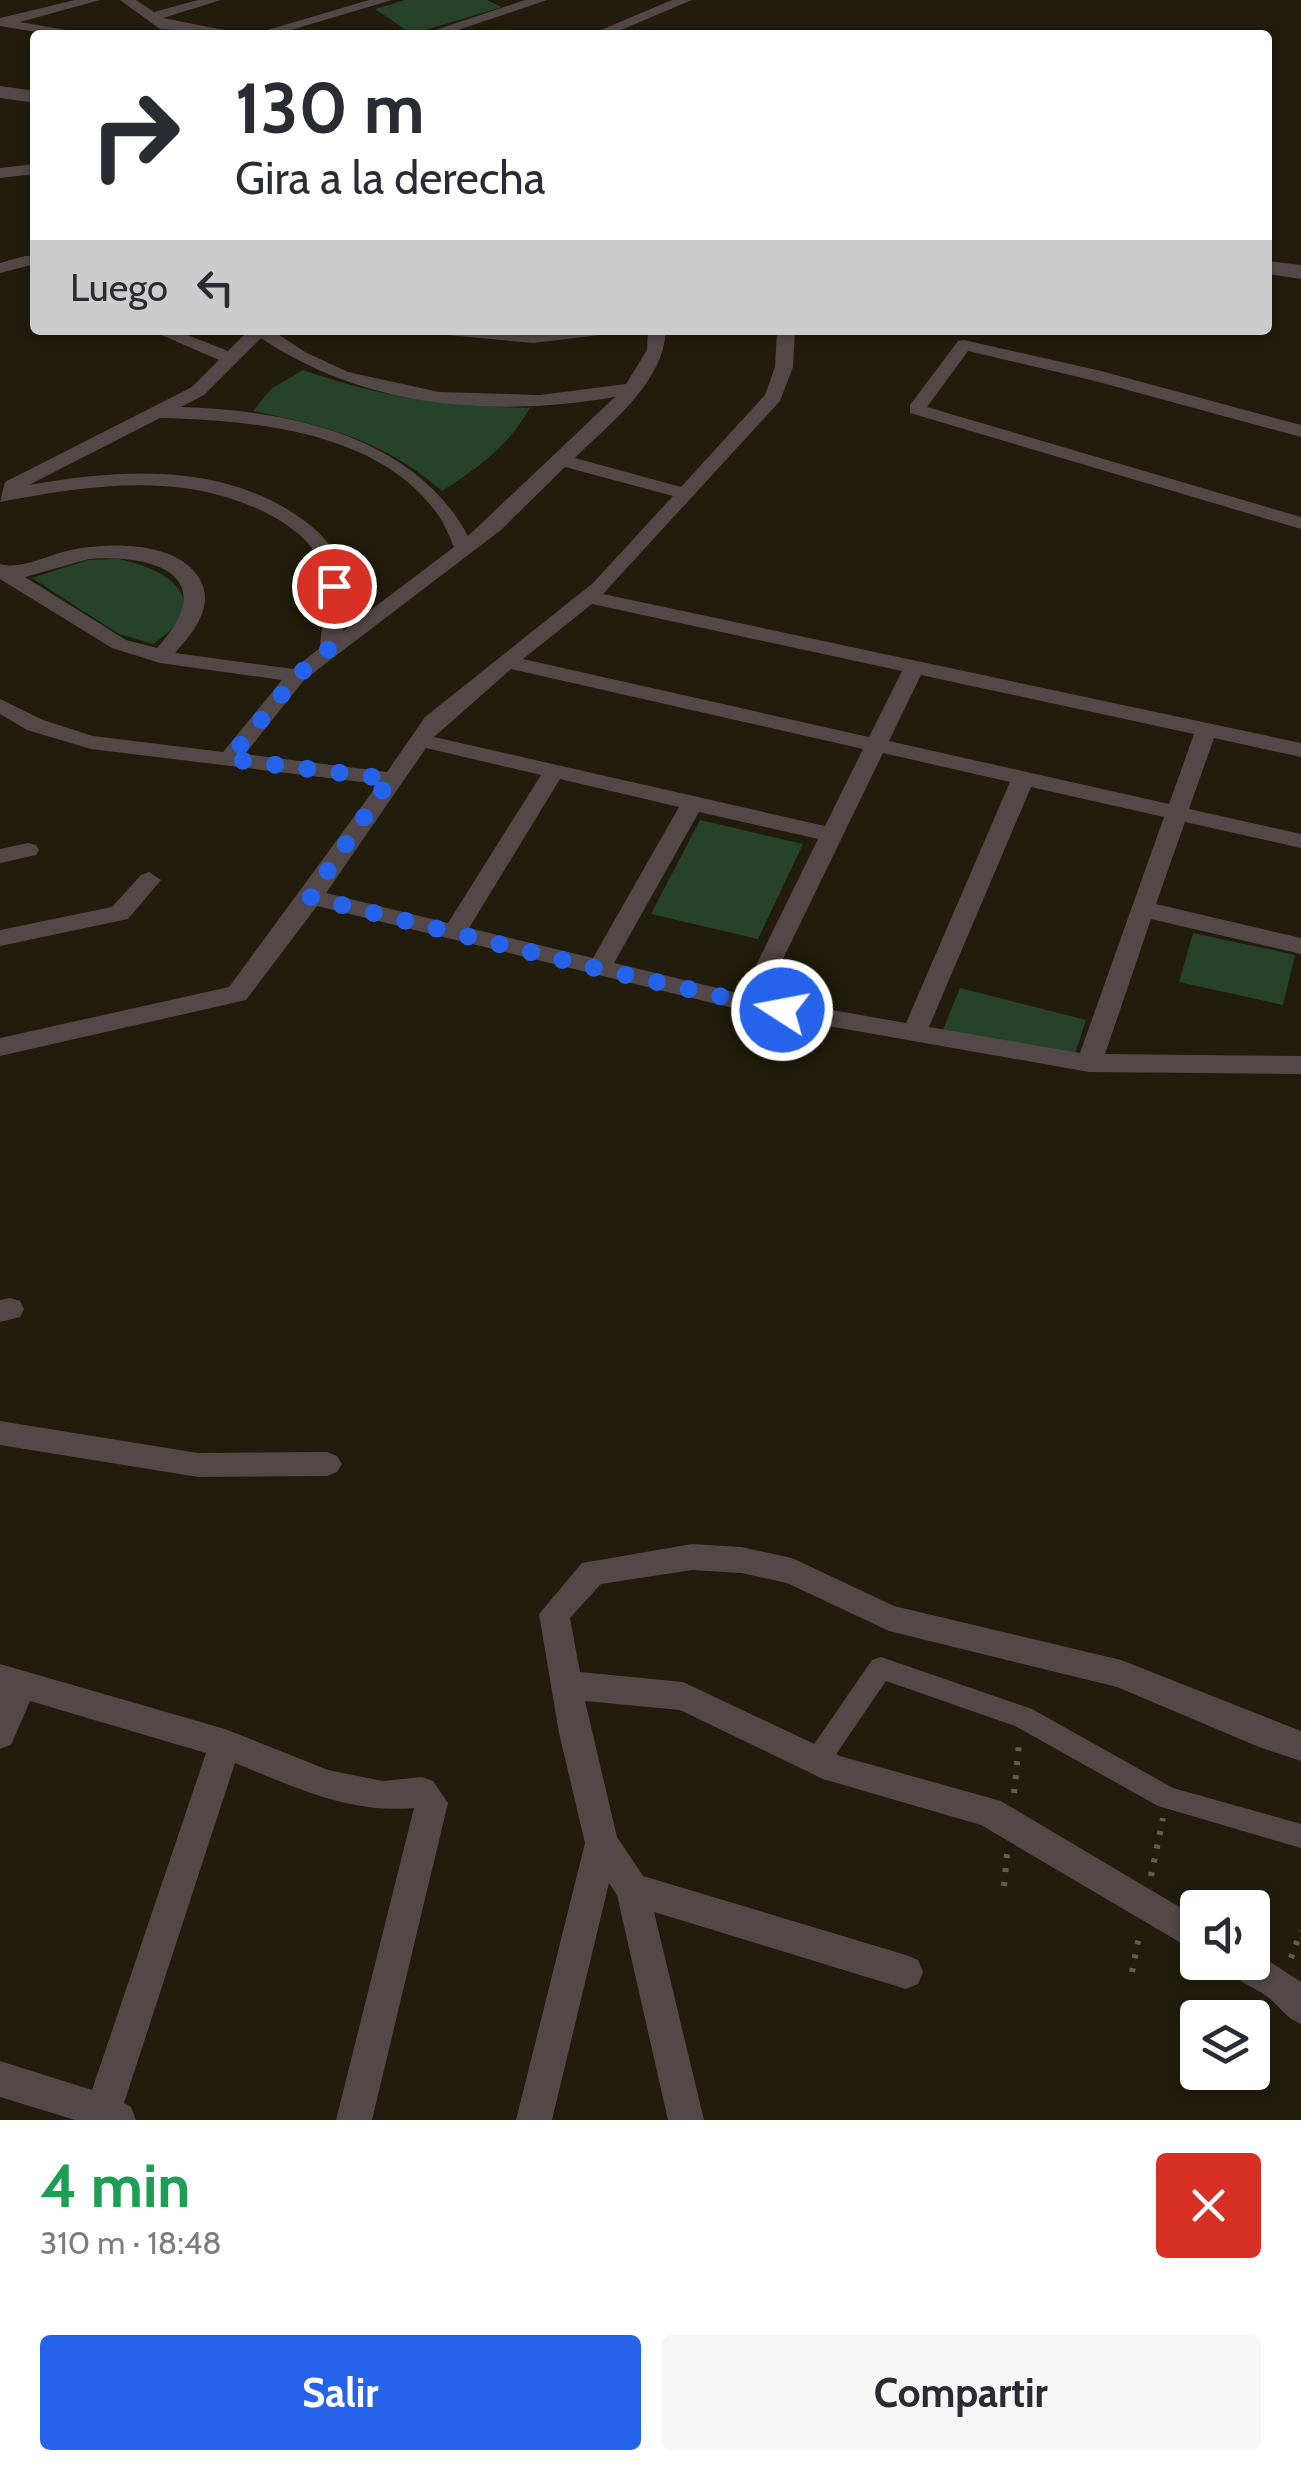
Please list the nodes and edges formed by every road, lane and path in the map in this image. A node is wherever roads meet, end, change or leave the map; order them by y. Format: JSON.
{"nodes":[{"id":1,"x":92,"y":0,"type":"edge"},
{"id":2,"x":127,"y":0,"type":"edge"},
{"id":3,"x":214,"y":0,"type":"edge"},
{"id":4,"x":385,"y":0,"type":"edge"},
{"id":5,"x":540,"y":0,"type":"edge"},
{"id":6,"x":636,"y":0,"type":"edge"},
{"id":7,"x":685,"y":0,"type":"edge"},
{"id":8,"x":666,"y":8,"type":"junction"},
{"id":9,"x":150,"y":17,"type":"junction"},
{"id":10,"x":0,"y":22,"type":"edge"},
{"id":11,"x":54,"y":30,"type":"edge"},
{"id":12,"x":160,"y":30,"type":"edge"},
{"id":13,"x":276,"y":30,"type":"edge"},
{"id":14,"x":444,"y":30,"type":"edge"},
{"id":15,"x":609,"y":30,"type":"edge"},
{"id":16,"x":0,"y":82,"type":"edge"},
{"id":17,"x":30,"y":86,"type":"edge"},
{"id":18,"x":0,"y":92,"type":"edge"},
{"id":19,"x":30,"y":97,"type":"edge"},
{"id":20,"x":30,"y":170,"type":"edge"},
{"id":21,"x":0,"y":173,"type":"edge"},
{"id":22,"x":30,"y":262,"type":"edge"},
{"id":23,"x":0,"y":268,"type":"edge"},
{"id":24,"x":1272,"y":268,"type":"edge"},
{"id":25,"x":1301,"y":272,"type":"edge"},
{"id":26,"x":172,"y":335,"type":"edge"},
{"id":27,"x":255,"y":335,"type":"edge"},
{"id":28,"x":265,"y":335,"type":"edge"},
{"id":29,"x":501,"y":335,"type":"edge"},
{"id":30,"x":558,"y":335,"type":"edge"},
{"id":31,"x":657,"y":335,"type":"edge"},
{"id":32,"x":786,"y":335,"type":"edge"},
{"id":33,"x":234,"y":359,"type":"junction"},
{"id":34,"x":633,"y":388,"type":"junction"},
{"id":35,"x":156,"y":412,"type":"junction"},
{"id":36,"x":1301,"y":431,"type":"edge"},
{"id":37,"x":562,"y":460,"type":"junction"},
{"id":38,"x":0,"y":494,"type":"edge"},
{"id":39,"x":686,"y":494,"type":"junction"},
{"id":40,"x":1301,"y":524,"type":"edge"},
{"id":41,"x":466,"y":548,"type":"junction"},
{"id":42,"x":5,"y":573,"type":"edge"},
{"id":43,"x":588,"y":597,"type":"junction"},
{"id":44,"x":330,"y":648,"type":"junction"},
{"id":45,"x":160,"y":657,"type":"junction"},
{"id":46,"x":507,"y":662,"type":"junction"},
{"id":47,"x":914,"y":667,"type":"junction"},
{"id":48,"x":297,"y":676,"type":"junction"},
{"id":49,"x":0,"y":706,"type":"edge"},
{"id":50,"x":1206,"y":729,"type":"junction"},
{"id":51,"x":420,"y":740,"type":"junction"},
{"id":52,"x":876,"y":745,"type":"junction"},
{"id":53,"x":1301,"y":750,"type":"edge"},
{"id":54,"x":229,"y":759,"type":"junction"},
{"id":55,"x":554,"y":771,"type":"junction"},
{"id":56,"x":1024,"y":778,"type":"junction"},
{"id":57,"x":390,"y":779,"type":"junction"},
{"id":58,"x":692,"y":804,"type":"junction"},
{"id":59,"x":1176,"y":813,"type":"junction"},
{"id":60,"x":831,"y":835,"type":"junction"},
{"id":61,"x":1301,"y":841,"type":"edge"},
{"id":62,"x":28,"y":850,"type":"dead end"},
{"id":63,"x":0,"y":856,"type":"edge"},
{"id":64,"x":149,"y":880,"type":"dead end"},
{"id":65,"x":310,"y":897,"type":"junction"},
{"id":66,"x":1143,"y":909,"type":"junction"},
{"id":67,"x":454,"y":932,"type":"junction"},
{"id":68,"x":0,"y":938,"type":"edge"},
{"id":69,"x":1301,"y":946,"type":"edge"},
{"id":70,"x":599,"y":969,"type":"junction"},
{"id":71,"x":749,"y":1004,"type":"junction"},
{"id":72,"x":914,"y":1033,"type":"junction"},
{"id":73,"x":0,"y":1047,"type":"edge"},
{"id":74,"x":1090,"y":1063,"type":"junction"},
{"id":75,"x":1301,"y":1065,"type":"edge"},
{"id":76,"x":0,"y":1433,"type":"edge"},
{"id":77,"x":327,"y":1464,"type":"dead end"},
{"id":78,"x":11,"y":1681,"type":"edge"},
{"id":79,"x":566,"y":1685,"type":"junction"},
{"id":80,"x":0,"y":1735,"type":"edge"},
{"id":81,"x":226,"y":1744,"type":"junction"},
{"id":82,"x":1301,"y":1746,"type":"edge"},
{"id":83,"x":817,"y":1761,"type":"junction"},
{"id":84,"x":1301,"y":1836,"type":"edge"},
{"id":85,"x":602,"y":1843,"type":"junction"},
{"id":86,"x":632,"y":1889,"type":"junction"},
{"id":87,"x":1180,"y":1926,"type":"edge"},
{"id":88,"x":906,"y":1972,"type":"dead end"},
{"id":89,"x":1270,"y":1979,"type":"edge"},
{"id":90,"x":1301,"y":2006,"type":"edge"},
{"id":91,"x":0,"y":2079,"type":"edge"},
{"id":92,"x":110,"y":2115,"type":"edge"},
{"id":93,"x":354,"y":2120,"type":"edge"},
{"id":94,"x":534,"y":2120,"type":"edge"},
{"id":95,"x":686,"y":2120,"type":"edge"}],
"edges":[{"from":1,"to":10,"type":"street"},
{"from":2,"to":9,"type":"street"},
{"from":3,"to":9,"type":"street"},
{"from":4,"to":13,"type":"street"},
{"from":5,"to":14,"type":"street"},
{"from":6,"to":8,"type":"street"},
{"from":7,"to":8,"type":"street"},
{"from":8,"to":15,"type":"street"},
{"from":9,"to":12,"type":"street"},
{"from":10,"to":11,"type":"street"},
{"from":16,"to":17,"type":"street"},
{"from":18,"to":19,"type":"street"},
{"from":20,"to":21,"type":"street"},
{"from":22,"to":23,"type":"street"},
{"from":24,"to":25,"type":"street"},
{"from":26,"to":33,"type":"street"},
{"from":27,"to":33,"type":"street"},
{"from":28,"to":34,"type":"street"},
{"from":29,"to":30,"type":"street"},
{"from":31,"to":34,"type":"street"},
{"from":32,"to":39,"type":"street"},
{"from":33,"to":35,"type":"street"},
{"from":34,"to":37,"type":"street"},
{"from":35,"to":38,"type":"street"},
{"from":35,"to":41,"type":"street"},
{"from":36,"to":40,"type":"street"},
{"from":37,"to":39,"type":"street"},
{"from":37,"to":41,"type":"street"},
{"from":38,"to":44,"type":"street"},
{"from":39,"to":43,"type":"street"},
{"from":41,"to":44,"type":"street"},
{"from":42,"to":45,"type":"street"},
{"from":42,"to":45,"type":"street"},
{"from":43,"to":46,"type":"street"},
{"from":43,"to":47,"type":"street"},
{"from":44,"to":48,"type":"street"},
{"from":45,"to":48,"type":"street"},
{"from":46,"to":51,"type":"street"},
{"from":46,"to":52,"type":"street"},
{"from":47,"to":50,"type":"street"},
{"from":47,"to":52,"type":"street"},
{"from":48,"to":54,"type":"street"},
{"from":49,"to":54,"type":"street"},
{"from":50,"to":53,"type":"street"},
{"from":50,"to":59,"type":"street"},
{"from":51,"to":55,"type":"street"},
{"from":51,"to":57,"type":"street"},
{"from":52,"to":56,"type":"street"},
{"from":52,"to":60,"type":"street"},
{"from":54,"to":57,"type":"street"},
{"from":55,"to":58,"type":"street"},
{"from":55,"to":67,"type":"street"},
{"from":56,"to":59,"type":"street"},
{"from":56,"to":72,"type":"street"},
{"from":57,"to":65,"type":"street"},
{"from":58,"to":60,"type":"street"},
{"from":58,"to":70,"type":"street"},
{"from":59,"to":61,"type":"street"},
{"from":59,"to":66,"type":"street"},
{"from":60,"to":71,"type":"street"},
{"from":62,"to":63,"type":"street"},
{"from":64,"to":68,"type":"street"},
{"from":65,"to":67,"type":"street"},
{"from":65,"to":73,"type":"street"},
{"from":66,"to":69,"type":"street"},
{"from":66,"to":74,"type":"street"},
{"from":67,"to":70,"type":"street"},
{"from":70,"to":71,"type":"street"},
{"from":71,"to":72,"type":"street"},
{"from":72,"to":74,"type":"street"},
{"from":74,"to":75,"type":"street"},
{"from":76,"to":77,"type":"street"},
{"from":78,"to":80,"type":"street"},
{"from":78,"to":81,"type":"street"},
{"from":79,"to":82,"type":"street"},
{"from":79,"to":83,"type":"street"},
{"from":79,"to":85,"type":"street"},
{"from":81,"to":92,"type":"street"},
{"from":81,"to":93,"type":"street"},
{"from":83,"to":84,"type":"street"},
{"from":83,"to":87,"type":"street"},
{"from":85,"to":86,"type":"street"},
{"from":85,"to":94,"type":"street"},
{"from":86,"to":88,"type":"street"},
{"from":86,"to":95,"type":"street"},
{"from":89,"to":90,"type":"street"},
{"from":91,"to":92,"type":"street"}]}
